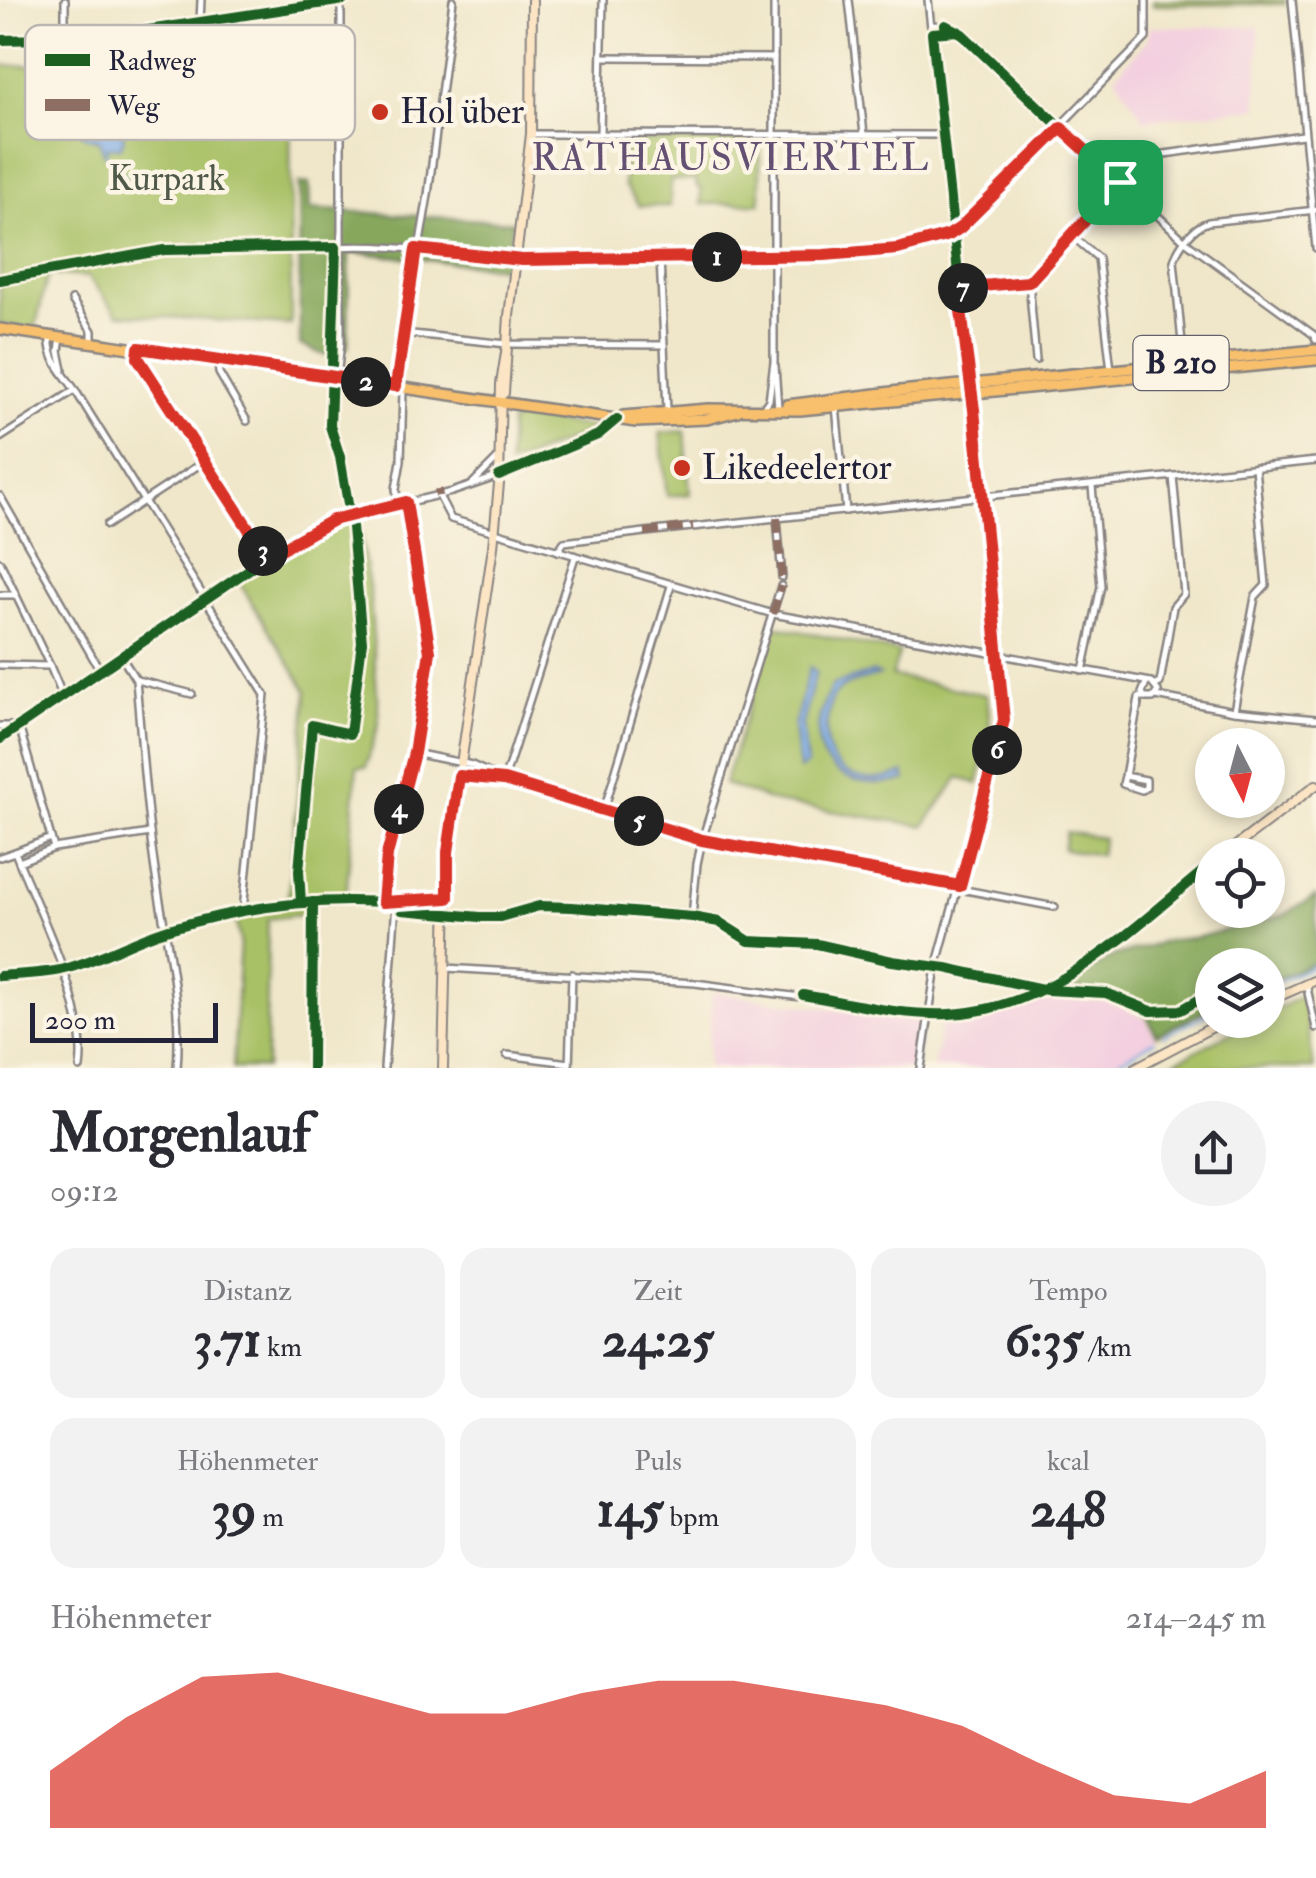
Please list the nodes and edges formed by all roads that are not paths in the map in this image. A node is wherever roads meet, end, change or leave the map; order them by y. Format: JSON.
{"nodes":[{"id":1,"x":66,"y":0,"type":"edge"},
{"id":2,"x":200,"y":0,"type":"edge"},
{"id":3,"x":342,"y":0,"type":"edge"},
{"id":4,"x":453,"y":0,"type":"edge"},
{"id":5,"x":532,"y":0,"type":"edge"},
{"id":6,"x":603,"y":0,"type":"edge"},
{"id":7,"x":774,"y":0,"type":"edge"},
{"id":8,"x":848,"y":0,"type":"edge"},
{"id":9,"x":928,"y":0,"type":"edge"},
{"id":10,"x":1146,"y":0,"type":"edge"},
{"id":11,"x":1292,"y":0,"type":"edge"},
{"id":12,"x":200,"y":22,"type":"junction"},
{"id":13,"x":65,"y":25,"type":"edge"},
{"id":14,"x":178,"y":25,"type":"edge"},
{"id":15,"x":342,"y":25,"type":"edge"},
{"id":16,"x":930,"y":25,"type":"junction"},
{"id":17,"x":958,"y":31,"type":"junction"},
{"id":18,"x":932,"y":33,"type":"junction"},
{"id":19,"x":602,"y":57,"type":"junction"},
{"id":20,"x":774,"y":58,"type":"junction"},
{"id":21,"x":1061,"y":128,"type":"junction"},
{"id":22,"x":531,"y":134,"type":"junction"},
{"id":23,"x":600,"y":134,"type":"junction"},
{"id":24,"x":774,"y":134,"type":"junction"},
{"id":25,"x":864,"y":134,"type":"junction"},
{"id":26,"x":943,"y":134,"type":"junction"},
{"id":27,"x":1304,"y":135,"type":"junction"},
{"id":28,"x":340,"y":140,"type":"edge"},
{"id":29,"x":1120,"y":182,"type":"junction"},
{"id":30,"x":1314,"y":211,"type":"edge"},
{"id":31,"x":952,"y":233,"type":"junction"},
{"id":32,"x":1071,"y":235,"type":"junction"},
{"id":33,"x":1185,"y":241,"type":"junction"},
{"id":34,"x":338,"y":247,"type":"junction"},
{"id":35,"x":1316,"y":248,"type":"edge"},
{"id":36,"x":416,"y":249,"type":"junction"},
{"id":37,"x":772,"y":256,"type":"junction"},
{"id":38,"x":660,"y":258,"type":"junction"},
{"id":39,"x":516,"y":259,"type":"junction"},
{"id":40,"x":1029,"y":282,"type":"junction"},
{"id":41,"x":958,"y":288,"type":"junction"},
{"id":42,"x":72,"y":300,"type":"dead end"},
{"id":43,"x":1305,"y":328,"type":"junction"},
{"id":44,"x":0,"y":329,"type":"edge"},
{"id":45,"x":403,"y":333,"type":"junction"},
{"id":46,"x":56,"y":337,"type":"junction"},
{"id":47,"x":1316,"y":340,"type":"edge"},
{"id":48,"x":92,"y":342,"type":"junction"},
{"id":49,"x":507,"y":345,"type":"junction"},
{"id":50,"x":664,"y":345,"type":"junction"},
{"id":51,"x":139,"y":348,"type":"junction"},
{"id":52,"x":1311,"y":355,"type":"edge"},
{"id":53,"x":218,"y":360,"type":"junction"},
{"id":54,"x":1036,"y":360,"type":"dead end"},
{"id":55,"x":774,"y":362,"type":"junction"},
{"id":56,"x":1184,"y":363,"type":"junction"},
{"id":57,"x":1111,"y":370,"type":"junction"},
{"id":58,"x":338,"y":377,"type":"junction"},
{"id":59,"x":400,"y":386,"type":"junction"},
{"id":60,"x":971,"y":388,"type":"junction"},
{"id":61,"x":75,"y":390,"type":"junction"},
{"id":62,"x":666,"y":396,"type":"junction"},
{"id":63,"x":501,"y":402,"type":"junction"},
{"id":64,"x":836,"y":406,"type":"junction"},
{"id":65,"x":778,"y":408,"type":"junction"},
{"id":66,"x":762,"y":409,"type":"junction"},
{"id":67,"x":738,"y":411,"type":"junction"},
{"id":68,"x":667,"y":412,"type":"junction"},
{"id":69,"x":605,"y":418,"type":"junction"},
{"id":70,"x":654,"y":418,"type":"junction"},
{"id":71,"x":617,"y":419,"type":"junction"},
{"id":72,"x":247,"y":421,"type":"dead end"},
{"id":73,"x":679,"y":421,"type":"junction"},
{"id":74,"x":0,"y":438,"type":"edge"},
{"id":75,"x":499,"y":457,"type":"junction"},
{"id":76,"x":1316,"y":460,"type":"edge"},
{"id":77,"x":205,"y":462,"type":"junction"},
{"id":78,"x":1255,"y":467,"type":"junction"},
{"id":79,"x":499,"y":476,"type":"junction"},
{"id":80,"x":1173,"y":476,"type":"junction"},
{"id":81,"x":470,"y":485,"type":"junction"},
{"id":82,"x":1092,"y":485,"type":"junction"},
{"id":83,"x":0,"y":496,"type":"edge"},
{"id":84,"x":439,"y":496,"type":"junction"},
{"id":85,"x":982,"y":497,"type":"junction"},
{"id":86,"x":144,"y":500,"type":"junction"},
{"id":87,"x":402,"y":503,"type":"junction"},
{"id":88,"x":846,"y":511,"type":"junction"},
{"id":89,"x":777,"y":518,"type":"junction"},
{"id":90,"x":106,"y":524,"type":"dead end"},
{"id":91,"x":494,"y":531,"type":"junction"},
{"id":92,"x":558,"y":551,"type":"junction"},
{"id":93,"x":575,"y":556,"type":"junction"},
{"id":94,"x":267,"y":557,"type":"junction"},
{"id":95,"x":0,"y":562,"type":"edge"},
{"id":96,"x":782,"y":577,"type":"dead end"},
{"id":97,"x":672,"y":586,"type":"junction"},
{"id":98,"x":781,"y":586,"type":"dead end"},
{"id":99,"x":0,"y":595,"type":"edge"},
{"id":100,"x":16,"y":595,"type":"junction"},
{"id":101,"x":205,"y":598,"type":"junction"},
{"id":102,"x":772,"y":614,"type":"junction"},
{"id":103,"x":121,"y":656,"type":"junction"},
{"id":104,"x":999,"y":656,"type":"junction"},
{"id":105,"x":0,"y":665,"type":"edge"},
{"id":106,"x":50,"y":666,"type":"junction"},
{"id":107,"x":100,"y":670,"type":"junction"},
{"id":108,"x":1083,"y":670,"type":"junction"},
{"id":109,"x":136,"y":680,"type":"junction"},
{"id":110,"x":1146,"y":683,"type":"junction"},
{"id":111,"x":1156,"y":685,"type":"junction"},
{"id":112,"x":192,"y":694,"type":"dead end"},
{"id":113,"x":62,"y":696,"type":"junction"},
{"id":114,"x":1143,"y":696,"type":"junction"},
{"id":115,"x":1156,"y":696,"type":"junction"},
{"id":116,"x":1234,"y":710,"type":"junction"},
{"id":117,"x":1316,"y":719,"type":"edge"},
{"id":118,"x":0,"y":726,"type":"edge"},
{"id":119,"x":19,"y":726,"type":"junction"},
{"id":120,"x":0,"y":739,"type":"edge"},
{"id":121,"x":414,"y":753,"type":"junction"},
{"id":122,"x":460,"y":762,"type":"junction"},
{"id":123,"x":459,"y":776,"type":"junction"},
{"id":124,"x":1125,"y":776,"type":"dead end"},
{"id":125,"x":504,"y":780,"type":"junction"},
{"id":126,"x":1316,"y":785,"type":"edge"},
{"id":127,"x":604,"y":810,"type":"junction"},
{"id":128,"x":150,"y":834,"type":"junction"},
{"id":129,"x":51,"y":838,"type":"junction"},
{"id":130,"x":1246,"y":838,"type":"edge"},
{"id":131,"x":702,"y":840,"type":"junction"},
{"id":132,"x":54,"y":848,"type":"junction"},
{"id":133,"x":15,"y":852,"type":"junction"},
{"id":134,"x":0,"y":858,"type":"edge"},
{"id":135,"x":19,"y":862,"type":"junction"},
{"id":136,"x":1195,"y":878,"type":"edge"},
{"id":137,"x":960,"y":886,"type":"junction"},
{"id":138,"x":313,"y":902,"type":"junction"},
{"id":139,"x":383,"y":902,"type":"junction"},
{"id":140,"x":396,"y":903,"type":"junction"},
{"id":141,"x":448,"y":903,"type":"junction"},
{"id":142,"x":1055,"y":907,"type":"dead end"},
{"id":143,"x":244,"y":910,"type":"junction"},
{"id":144,"x":692,"y":917,"type":"dead end"},
{"id":145,"x":164,"y":930,"type":"junction"},
{"id":146,"x":446,"y":968,"type":"junction"},
{"id":147,"x":61,"y":970,"type":"junction"},
{"id":148,"x":572,"y":974,"type":"junction"},
{"id":149,"x":0,"y":976,"type":"edge"},
{"id":150,"x":1316,"y":980,"type":"edge"},
{"id":151,"x":1306,"y":984,"type":"junction"},
{"id":152,"x":1285,"y":993,"type":"edge"},
{"id":153,"x":929,"y":1014,"type":"junction"},
{"id":154,"x":1316,"y":1028,"type":"edge"},
{"id":155,"x":1195,"y":1036,"type":"edge"},
{"id":156,"x":507,"y":1055,"type":"dead end"},
{"id":157,"x":569,"y":1065,"type":"edge"},
{"id":158,"x":80,"y":1068,"type":"edge"},
{"id":159,"x":176,"y":1068,"type":"edge"},
{"id":160,"x":312,"y":1068,"type":"edge"},
{"id":161,"x":384,"y":1068,"type":"edge"},
{"id":162,"x":444,"y":1068,"type":"edge"},
{"id":163,"x":921,"y":1068,"type":"edge"},
{"id":164,"x":1135,"y":1068,"type":"edge"}],
"edges":[{"from":1,"to":13,"type":"street"},
{"from":2,"to":12,"type":"street"},
{"from":3,"to":12,"type":"street"},
{"from":3,"to":15,"type":"street"},
{"from":4,"to":36,"type":"street"},
{"from":5,"to":22,"type":"main road"},
{"from":6,"to":19,"type":"street"},
{"from":7,"to":20,"type":"street"},
{"from":8,"to":25,"type":"street"},
{"from":9,"to":16,"type":"street"},
{"from":10,"to":21,"type":"street"},
{"from":11,"to":27,"type":"street"},
{"from":12,"to":14,"type":"street"},
{"from":16,"to":17,"type":"street"},
{"from":16,"to":18,"type":"street"},
{"from":17,"to":18,"type":"street"},
{"from":17,"to":21,"type":"street"},
{"from":18,"to":26,"type":"street"},
{"from":19,"to":20,"type":"street"},
{"from":19,"to":23,"type":"street"},
{"from":20,"to":24,"type":"street"},
{"from":21,"to":29,"type":"street"},
{"from":21,"to":31,"type":"street"},
{"from":22,"to":23,"type":"street"},
{"from":22,"to":39,"type":"main road"},
{"from":23,"to":24,"type":"street"},
{"from":24,"to":25,"type":"street"},
{"from":24,"to":37,"type":"street"},
{"from":25,"to":26,"type":"street"},
{"from":26,"to":31,"type":"street"},
{"from":27,"to":29,"type":"street"},
{"from":27,"to":30,"type":"street"},
{"from":28,"to":34,"type":"street"},
{"from":29,"to":32,"type":"street"},
{"from":29,"to":33,"type":"street"},
{"from":30,"to":33,"type":"street"},
{"from":30,"to":35,"type":"street"},
{"from":31,"to":37,"type":"street"},
{"from":31,"to":41,"type":"street"},
{"from":32,"to":40,"type":"street"},
{"from":32,"to":57,"type":"street"},
{"from":33,"to":43,"type":"street"},
{"from":33,"to":56,"type":"street"},
{"from":34,"to":36,"type":"street"},
{"from":34,"to":58,"type":"street"},
{"from":36,"to":39,"type":"street"},
{"from":36,"to":45,"type":"street"},
{"from":37,"to":38,"type":"street"},
{"from":37,"to":55,"type":"street"},
{"from":38,"to":39,"type":"street"},
{"from":38,"to":50,"type":"street"},
{"from":39,"to":49,"type":"main road"},
{"from":40,"to":41,"type":"street"},
{"from":40,"to":54,"type":"street"},
{"from":41,"to":60,"type":"street"},
{"from":42,"to":48,"type":"street"},
{"from":43,"to":47,"type":"street"},
{"from":43,"to":52,"type":"street"},
{"from":44,"to":46,"type":"main road","number":"B 210"},
{"from":45,"to":49,"type":"street"},
{"from":45,"to":59,"type":"street"},
{"from":46,"to":48,"type":"main road","number":"B 210"},
{"from":46,"to":61,"type":"street"},
{"from":48,"to":51,"type":"main road","number":"B 210"},
{"from":49,"to":50,"type":"street"},
{"from":49,"to":63,"type":"main road"},
{"from":50,"to":62,"type":"street"},
{"from":51,"to":53,"type":"main road","number":"B 210"},
{"from":51,"to":77,"type":"street"},
{"from":52,"to":56,"type":"main road","number":"B 210"},
{"from":52,"to":60,"type":"main road","number":"B 210"},
{"from":53,"to":58,"type":"main road","number":"B 210"},
{"from":53,"to":72,"type":"street"},
{"from":55,"to":65,"type":"street"},
{"from":55,"to":66,"type":"street"},
{"from":56,"to":57,"type":"main road","number":"B 210"},
{"from":57,"to":60,"type":"main road","number":"B 210"},
{"from":58,"to":59,"type":"main road","number":"B 210"},
{"from":59,"to":63,"type":"main road","number":"B 210"},
{"from":59,"to":87,"type":"street"},
{"from":60,"to":64,"type":"main road","number":"B 210"},
{"from":60,"to":65,"type":"main road","number":"B 210"},
{"from":60,"to":85,"type":"street"},
{"from":61,"to":74,"type":"street"},
{"from":61,"to":86,"type":"street"},
{"from":62,"to":68,"type":"street"},
{"from":62,"to":70,"type":"street"},
{"from":63,"to":69,"type":"main road","number":"B 210"},
{"from":63,"to":75,"type":"main road"},
{"from":64,"to":65,"type":"main road","number":"B 210"},
{"from":64,"to":88,"type":"street"},
{"from":65,"to":66,"type":"main road","number":"B 210"},
{"from":66,"to":67,"type":"main road","number":"B 210"},
{"from":67,"to":68,"type":"main road","number":"B 210"},
{"from":67,"to":73,"type":"main road","number":"B 210"},
{"from":68,"to":70,"type":"main road","number":"B 210"},
{"from":68,"to":73,"type":"street"},
{"from":69,"to":70,"type":"main road","number":"B 210"},
{"from":69,"to":71,"type":"main road","number":"B 210"},
{"from":70,"to":71,"type":"main road","number":"B 210"},
{"from":70,"to":73,"type":"main road","number":"B 210"},
{"from":71,"to":79,"type":"street"},
{"from":75,"to":79,"type":"main road"},
{"from":75,"to":81,"type":"street"},
{"from":76,"to":78,"type":"street"},
{"from":77,"to":86,"type":"street"},
{"from":77,"to":94,"type":"street"},
{"from":78,"to":80,"type":"street"},
{"from":78,"to":116,"type":"street"},
{"from":79,"to":81,"type":"street"},
{"from":79,"to":91,"type":"main road"},
{"from":80,"to":82,"type":"street"},
{"from":80,"to":111,"type":"street"},
{"from":81,"to":84,"type":"street"},
{"from":82,"to":85,"type":"street"},
{"from":82,"to":108,"type":"street"},
{"from":83,"to":107,"type":"street"},
{"from":84,"to":87,"type":"street"},
{"from":84,"to":91,"type":"street"},
{"from":85,"to":88,"type":"street"},
{"from":85,"to":104,"type":"street"},
{"from":86,"to":90,"type":"street"},
{"from":86,"to":101,"type":"street"},
{"from":87,"to":94,"type":"street"},
{"from":87,"to":121,"type":"street"},
{"from":88,"to":89,"type":"street"},
{"from":89,"to":92,"type":"street"},
{"from":89,"to":96,"type":"street"},
{"from":91,"to":92,"type":"street"},
{"from":91,"to":122,"type":"main road"},
{"from":92,"to":93,"type":"street"},
{"from":93,"to":97,"type":"street"},
{"from":93,"to":125,"type":"street"},
{"from":94,"to":101,"type":"street"},
{"from":95,"to":100,"type":"street"},
{"from":97,"to":102,"type":"street"},
{"from":97,"to":127,"type":"street"},
{"from":98,"to":102,"type":"street"},
{"from":99,"to":100,"type":"street"},
{"from":100,"to":106,"type":"street"},
{"from":101,"to":103,"type":"street"},
{"from":101,"to":143,"type":"street"},
{"from":102,"to":104,"type":"street"},
{"from":102,"to":131,"type":"street"},
{"from":103,"to":107,"type":"street"},
{"from":103,"to":109,"type":"street"},
{"from":104,"to":108,"type":"street"},
{"from":104,"to":137,"type":"street"},
{"from":105,"to":106,"type":"street"},
{"from":106,"to":113,"type":"street"},
{"from":107,"to":113,"type":"street"},
{"from":108,"to":110,"type":"street"},
{"from":109,"to":112,"type":"street"},
{"from":109,"to":128,"type":"street"},
{"from":110,"to":111,"type":"street"},
{"from":110,"to":114,"type":"street"},
{"from":111,"to":115,"type":"street"},
{"from":113,"to":119,"type":"street"},
{"from":114,"to":115,"type":"street"},
{"from":114,"to":124,"type":"street"},
{"from":115,"to":116,"type":"street"},
{"from":116,"to":117,"type":"street"},
{"from":118,"to":119,"type":"street"},
{"from":119,"to":120,"type":"street"},
{"from":119,"to":129,"type":"street"},
{"from":121,"to":122,"type":"street"},
{"from":121,"to":139,"type":"street"},
{"from":122,"to":123,"type":"main road"},
{"from":122,"to":125,"type":"street"},
{"from":123,"to":125,"type":"street"},
{"from":123,"to":141,"type":"main road"},
{"from":125,"to":127,"type":"street"},
{"from":126,"to":130,"type":"main road"},
{"from":127,"to":131,"type":"street"},
{"from":128,"to":132,"type":"street"},
{"from":128,"to":145,"type":"street"},
{"from":129,"to":132,"type":"street"},
{"from":129,"to":133,"type":"street"},
{"from":131,"to":137,"type":"street"},
{"from":131,"to":144,"type":"street"},
{"from":132,"to":135,"type":"street"},
{"from":133,"to":134,"type":"street"},
{"from":133,"to":135,"type":"street"},
{"from":135,"to":147,"type":"street"},
{"from":136,"to":153,"type":"main road"},
{"from":137,"to":142,"type":"street"},
{"from":137,"to":153,"type":"street"},
{"from":138,"to":139,"type":"street"},
{"from":138,"to":143,"type":"street"},
{"from":138,"to":160,"type":"street"},
{"from":139,"to":140,"type":"street"},
{"from":140,"to":141,"type":"street"},
{"from":140,"to":161,"type":"street"},
{"from":141,"to":146,"type":"main road"},
{"from":143,"to":145,"type":"street"},
{"from":145,"to":147,"type":"street"},
{"from":145,"to":159,"type":"street"},
{"from":146,"to":148,"type":"street"},
{"from":146,"to":162,"type":"main road"},
{"from":147,"to":149,"type":"street"},
{"from":147,"to":158,"type":"street"},
{"from":148,"to":153,"type":"street"},
{"from":148,"to":157,"type":"street"},
{"from":150,"to":151,"type":"main road"},
{"from":151,"to":152,"type":"main road"},
{"from":151,"to":154,"type":"street"},
{"from":153,"to":163,"type":"street"},
{"from":155,"to":164,"type":"main road"},
{"from":156,"to":157,"type":"street"}]}
